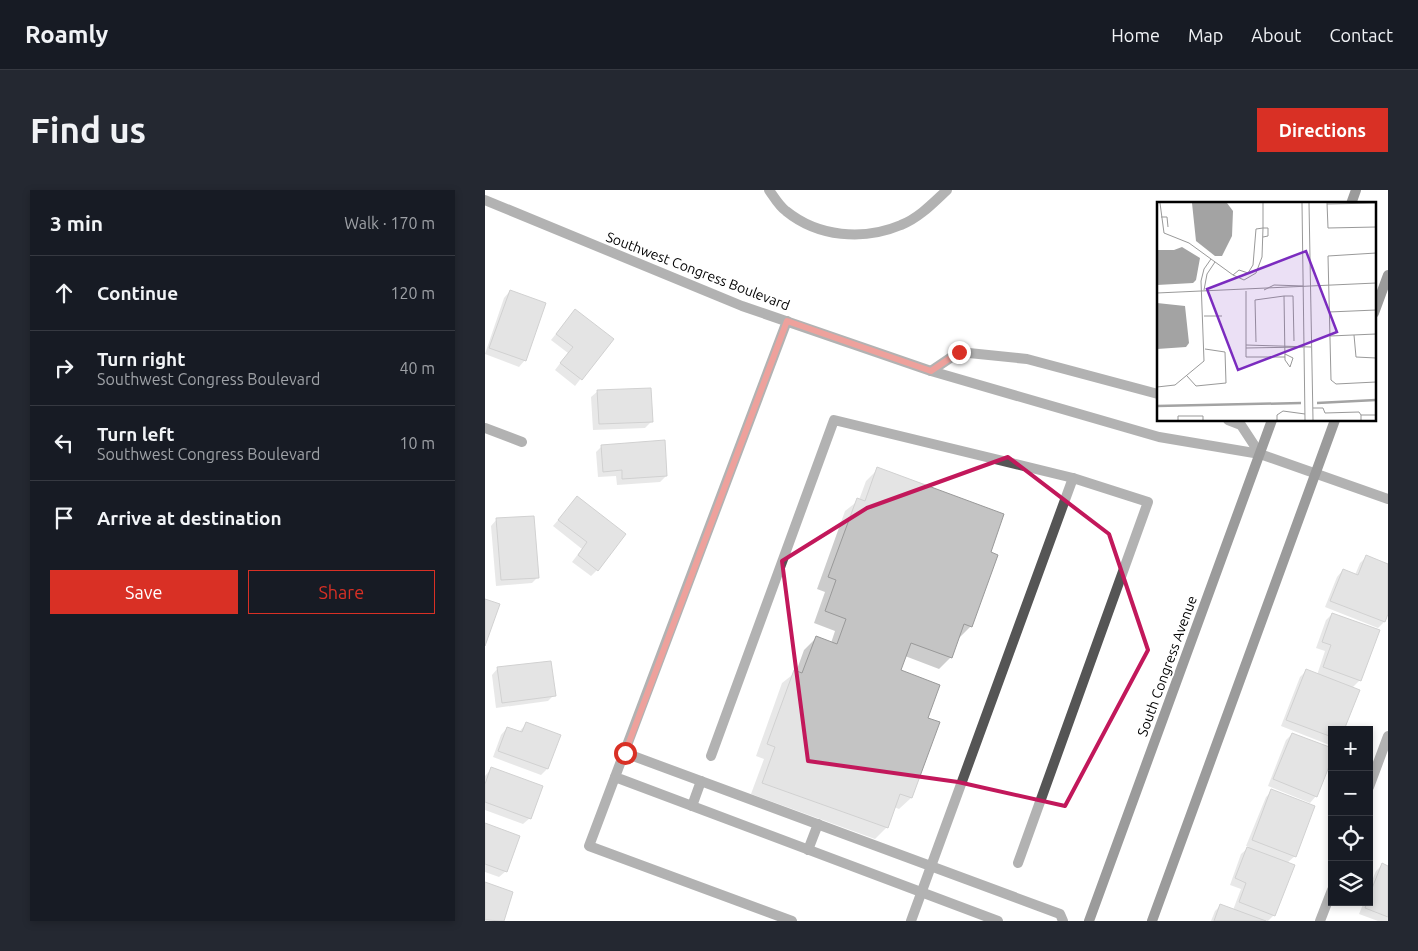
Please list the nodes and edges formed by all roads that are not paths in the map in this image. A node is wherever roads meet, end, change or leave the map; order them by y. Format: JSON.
{"nodes":[{"id":1,"x":769,"y":190,"type":"edge"},
{"id":2,"x":947,"y":190,"type":"edge"},
{"id":3,"x":1356,"y":190,"type":"edge"},
{"id":4,"x":485,"y":200,"type":"edge"},
{"id":5,"x":1352,"y":202,"type":"edge"},
{"id":6,"x":1388,"y":275,"type":"edge"},
{"id":7,"x":1376,"y":308,"type":"edge"},
{"id":8,"x":787,"y":321,"type":"junction"},
{"id":9,"x":931,"y":371,"type":"junction"},
{"id":10,"x":1157,"y":394,"type":"edge"},
{"id":11,"x":1231,"y":421,"type":"edge"},
{"id":12,"x":1272,"y":421,"type":"edge"},
{"id":13,"x":1335,"y":421,"type":"edge"},
{"id":14,"x":485,"y":428,"type":"edge"},
{"id":15,"x":522,"y":442,"type":"dead end"},
{"id":16,"x":1260,"y":454,"type":"junction"},
{"id":17,"x":1315,"y":474,"type":"junction"},
{"id":18,"x":1073,"y":478,"type":"junction"},
{"id":19,"x":1388,"y":499,"type":"edge"},
{"id":20,"x":1388,"y":738,"type":"edge"},
{"id":21,"x":625,"y":753,"type":"junction"},
{"id":22,"x":711,"y":756,"type":"dead end"},
{"id":23,"x":615,"y":777,"type":"junction"},
{"id":24,"x":1373,"y":777,"type":"edge"},
{"id":25,"x":701,"y":781,"type":"junction"},
{"id":26,"x":692,"y":806,"type":"junction"},
{"id":27,"x":818,"y":824,"type":"junction"},
{"id":28,"x":808,"y":850,"type":"junction"},
{"id":29,"x":1018,"y":863,"type":"dead end"},
{"id":30,"x":932,"y":866,"type":"junction"},
{"id":31,"x":922,"y":892,"type":"junction"},
{"id":32,"x":1328,"y":900,"type":"edge"},
{"id":33,"x":792,"y":921,"type":"edge"},
{"id":34,"x":911,"y":921,"type":"edge"},
{"id":35,"x":998,"y":921,"type":"edge"},
{"id":36,"x":1063,"y":921,"type":"edge"},
{"id":37,"x":1089,"y":921,"type":"edge"},
{"id":38,"x":1152,"y":921,"type":"edge"},
{"id":39,"x":1320,"y":921,"type":"edge"}],
"edges":[{"from":1,"to":2,"type":"street"},
{"from":3,"to":5,"type":"main road"},
{"from":4,"to":8,"type":"street","name":"Southwest Congress Boulevard"},
{"from":6,"to":7,"type":"main road"},
{"from":8,"to":9,"type":"street","name":"Southwest Congress Boulevard"},
{"from":8,"to":21,"type":"street"},
{"from":9,"to":10,"type":"street"},
{"from":9,"to":16,"type":"street","name":"Southwest Congress Boulevard"},
{"from":11,"to":16,"type":"street"},
{"from":12,"to":16,"type":"main road","name":"South Congress Avenue"},
{"from":13,"to":17,"type":"main road"},
{"from":14,"to":15,"type":"street"},
{"from":16,"to":17,"type":"street","name":"Southwest Congress Boulevard"},
{"from":16,"to":37,"type":"main road","name":"South Congress Avenue"},
{"from":17,"to":19,"type":"street","name":"Southwest Congress Boulevard"},
{"from":17,"to":38,"type":"main road"},
{"from":18,"to":22,"type":"street"},
{"from":18,"to":29,"type":"street"},
{"from":18,"to":30,"type":"street"},
{"from":20,"to":24,"type":"street"},
{"from":21,"to":23,"type":"street"},
{"from":21,"to":25,"type":"street"},
{"from":23,"to":26,"type":"street"},
{"from":23,"to":33,"type":"street"},
{"from":25,"to":26,"type":"street"},
{"from":25,"to":27,"type":"street"},
{"from":26,"to":28,"type":"street"},
{"from":27,"to":28,"type":"street"},
{"from":27,"to":30,"type":"street"},
{"from":28,"to":31,"type":"street"},
{"from":30,"to":31,"type":"street"},
{"from":30,"to":36,"type":"street"},
{"from":31,"to":34,"type":"street"},
{"from":31,"to":35,"type":"street"},
{"from":32,"to":39,"type":"street"}]}
